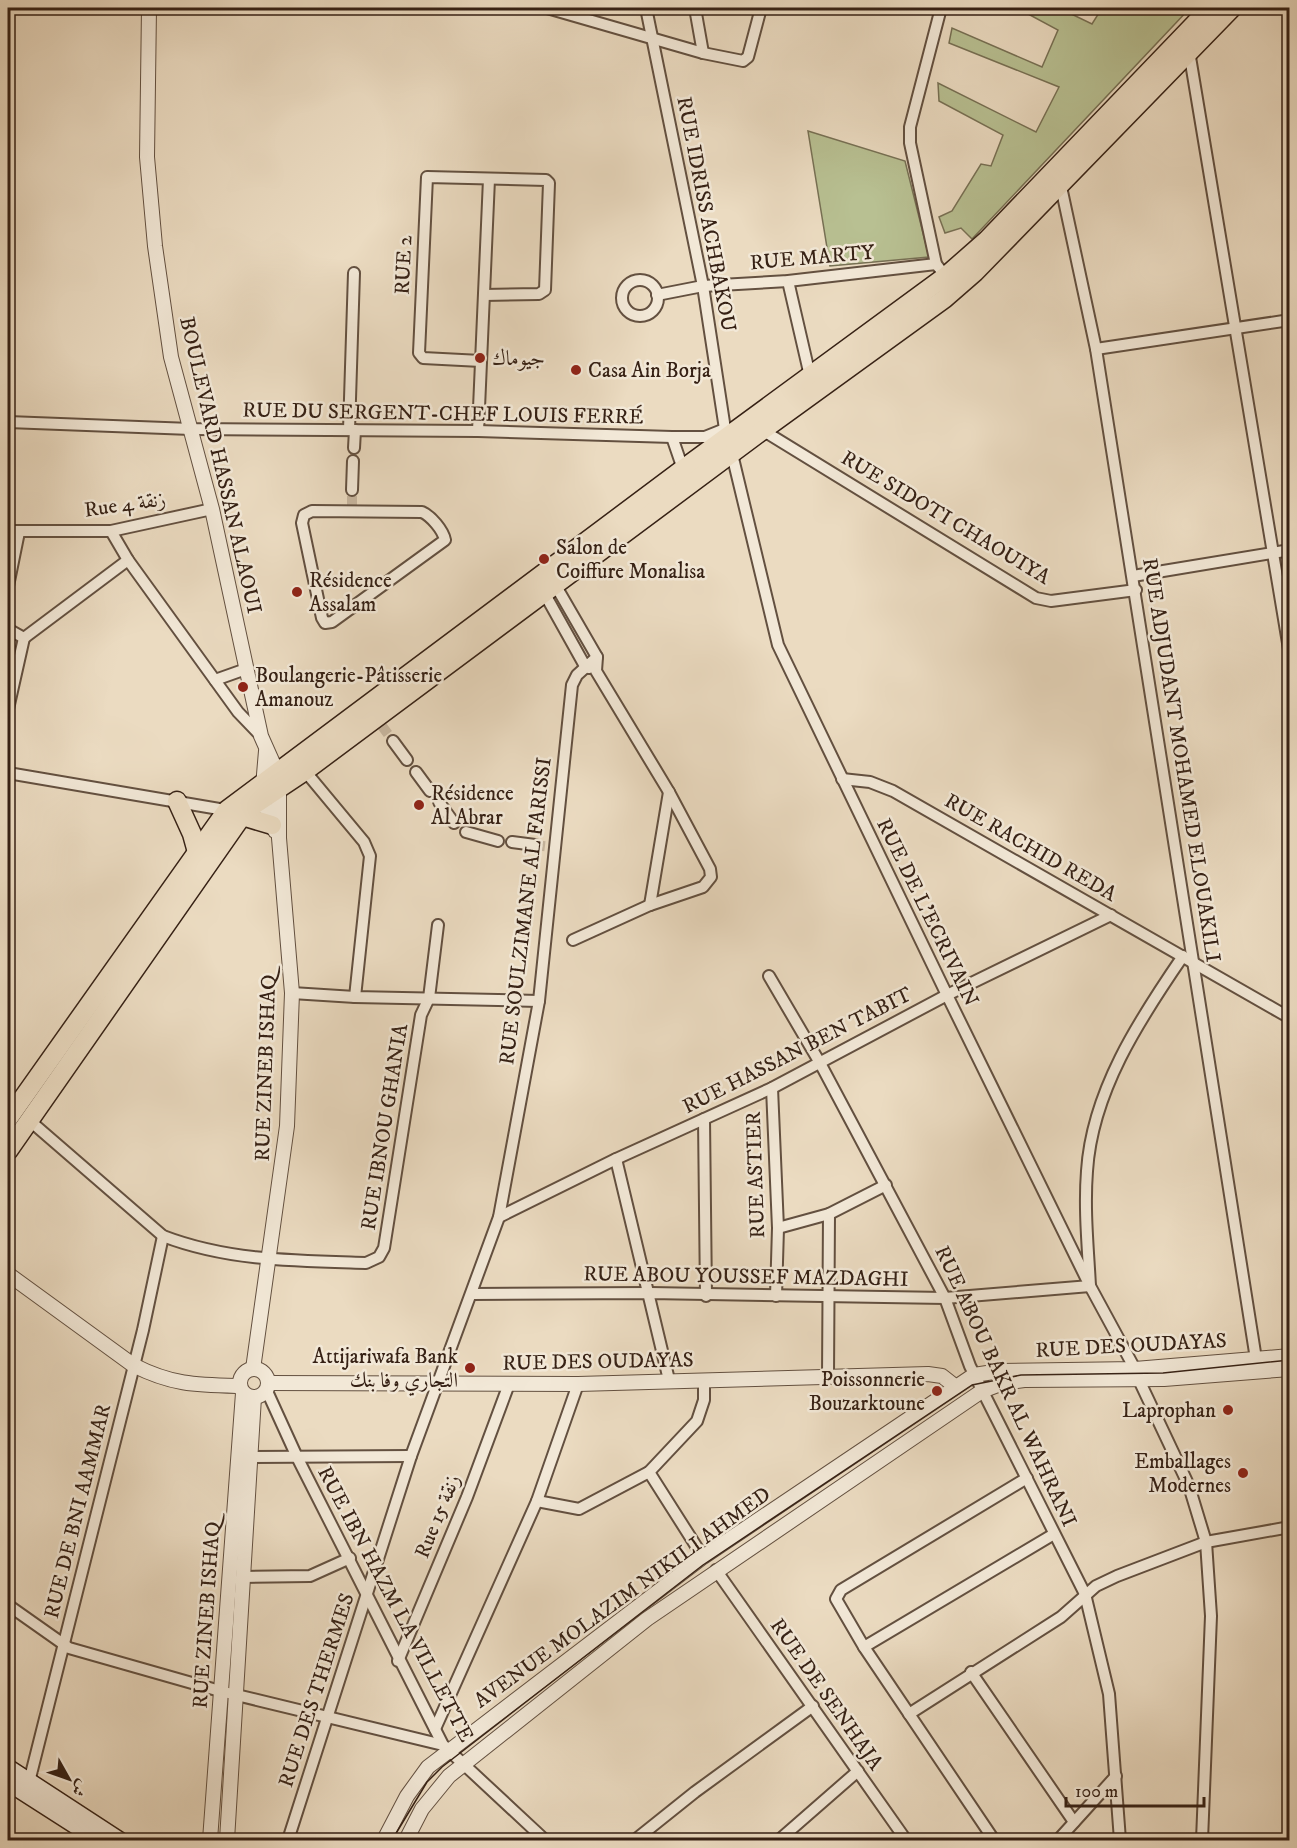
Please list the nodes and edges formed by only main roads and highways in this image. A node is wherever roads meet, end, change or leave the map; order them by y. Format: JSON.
{"nodes":[{"id":1,"x":1210,"y":8,"type":"edge"},
{"id":2,"x":1232,"y":8,"type":"edge"},
{"id":3,"x":1057,"y":177,"type":"junction"},
{"id":4,"x":756,"y":426,"type":"junction"},
{"id":5,"x":546,"y":582,"type":"junction"},
{"id":6,"x":270,"y":785,"type":"junction"},
{"id":7,"x":177,"y":801,"type":"road end"},
{"id":8,"x":235,"y":813,"type":"junction"},
{"id":9,"x":275,"y":832,"type":"road end"},
{"id":10,"x":197,"y":852,"type":"junction"},
{"id":11,"x":15,"y":1113,"type":"edge"},
{"id":12,"x":8,"y":1151,"type":"edge"},
{"id":13,"x":8,"y":1767,"type":"edge"},
{"id":14,"x":8,"y":1783,"type":"edge"},
{"id":15,"x":27,"y":1788,"type":"junction"},
{"id":16,"x":97,"y":1840,"type":"edge"},
{"id":17,"x":120,"y":1840,"type":"edge"}],
"edges":[{"from":1,"to":3,"type":"main road"},
{"from":2,"to":3,"type":"main road"},
{"from":3,"to":4,"type":"main road"},
{"from":3,"to":4,"type":"main road"},
{"from":4,"to":5,"type":"main road"},
{"from":4,"to":5,"type":"main road"},
{"from":5,"to":6,"type":"main road"},
{"from":5,"to":6,"type":"main road"},
{"from":6,"to":8,"type":"main road"},
{"from":7,"to":10,"type":"main road"},
{"from":8,"to":9,"type":"main road"},
{"from":8,"to":10,"type":"main road"},
{"from":8,"to":11,"type":"main road"},
{"from":10,"to":11,"type":"main road"},
{"from":11,"to":12,"type":"main road"},
{"from":13,"to":15,"type":"main road"},
{"from":14,"to":15,"type":"main road"},
{"from":15,"to":16,"type":"main road"},
{"from":15,"to":17,"type":"main road"}]}
